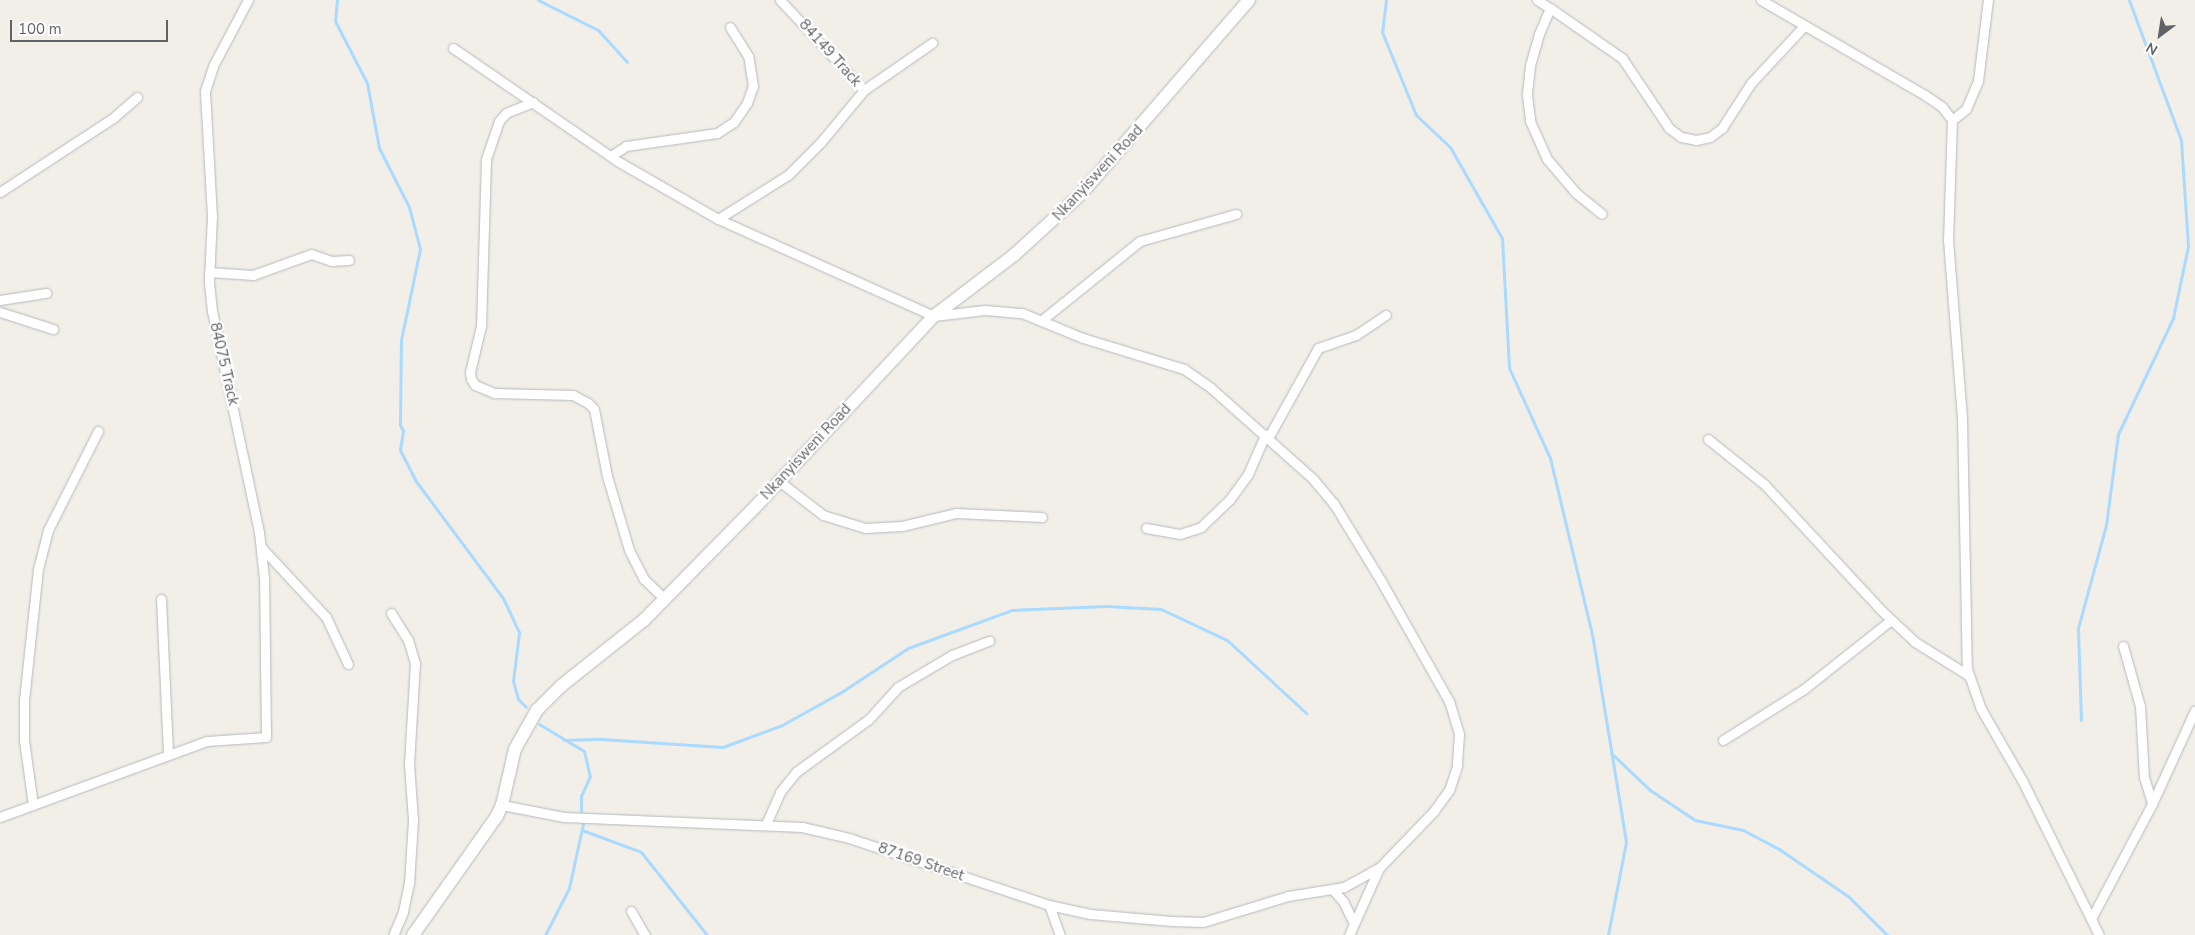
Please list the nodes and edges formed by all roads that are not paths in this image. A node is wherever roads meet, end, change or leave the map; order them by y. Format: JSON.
{"nodes":[{"id":1,"x":248,"y":0,"type":"edge"},
{"id":2,"x":780,"y":0,"type":"edge"},
{"id":3,"x":1249,"y":0,"type":"edge"},
{"id":4,"x":1537,"y":0,"type":"edge"},
{"id":5,"x":1761,"y":0,"type":"edge"},
{"id":6,"x":1988,"y":0,"type":"edge"},
{"id":7,"x":1550,"y":8,"type":"junction"},
{"id":8,"x":1804,"y":26,"type":"junction"},
{"id":9,"x":730,"y":27,"type":"dead end"},
{"id":10,"x":932,"y":44,"type":"dead end"},
{"id":11,"x":453,"y":48,"type":"dead end"},
{"id":12,"x":864,"y":90,"type":"junction"},
{"id":13,"x":137,"y":97,"type":"dead end"},
{"id":14,"x":533,"y":102,"type":"junction"},
{"id":15,"x":1952,"y":120,"type":"junction"},
{"id":16,"x":611,"y":156,"type":"junction"},
{"id":17,"x":0,"y":192,"type":"edge"},
{"id":18,"x":1236,"y":214,"type":"dead end"},
{"id":19,"x":1602,"y":214,"type":"dead end"},
{"id":20,"x":718,"y":219,"type":"junction"},
{"id":21,"x":349,"y":260,"type":"dead end"},
{"id":22,"x":209,"y":272,"type":"junction"},
{"id":23,"x":46,"y":293,"type":"dead end"},
{"id":24,"x":0,"y":300,"type":"edge"},
{"id":25,"x":0,"y":312,"type":"edge"},
{"id":26,"x":1386,"y":314,"type":"dead end"},
{"id":27,"x":934,"y":316,"type":"junction"},
{"id":28,"x":1042,"y":320,"type":"junction"},
{"id":29,"x":53,"y":329,"type":"dead end"},
{"id":30,"x":98,"y":431,"type":"dead end"},
{"id":31,"x":1266,"y":437,"type":"junction"},
{"id":32,"x":1708,"y":439,"type":"dead end"},
{"id":33,"x":779,"y":481,"type":"junction"},
{"id":34,"x":1042,"y":517,"type":"dead end"},
{"id":35,"x":1146,"y":528,"type":"dead end"},
{"id":36,"x":261,"y":547,"type":"junction"},
{"id":37,"x":665,"y":599,"type":"junction"},
{"id":38,"x":161,"y":600,"type":"dead end"},
{"id":39,"x":391,"y":613,"type":"dead end"},
{"id":40,"x":1891,"y":620,"type":"junction"},
{"id":41,"x":989,"y":642,"type":"dead end"},
{"id":42,"x":2123,"y":646,"type":"dead end"},
{"id":43,"x":348,"y":664,"type":"dead end"},
{"id":44,"x":1968,"y":675,"type":"junction"},
{"id":45,"x":2195,"y":710,"type":"edge"},
{"id":46,"x":1723,"y":740,"type":"dead end"},
{"id":47,"x":168,"y":755,"type":"junction"},
{"id":48,"x":2152,"y":804,"type":"junction"},
{"id":49,"x":33,"y":805,"type":"junction"},
{"id":50,"x":502,"y":805,"type":"junction"},
{"id":51,"x":0,"y":817,"type":"edge"},
{"id":52,"x":766,"y":824,"type":"junction"},
{"id":53,"x":1378,"y":868,"type":"junction"},
{"id":54,"x":1333,"y":890,"type":"junction"},
{"id":55,"x":1049,"y":905,"type":"junction"},
{"id":56,"x":632,"y":911,"type":"dead end"},
{"id":57,"x":2092,"y":917,"type":"junction"},
{"id":58,"x":1354,"y":924,"type":"junction"},
{"id":59,"x":393,"y":935,"type":"edge"},
{"id":60,"x":413,"y":935,"type":"edge"},
{"id":61,"x":645,"y":935,"type":"edge"},
{"id":62,"x":1060,"y":935,"type":"edge"},
{"id":63,"x":1349,"y":935,"type":"edge"},
{"id":64,"x":2099,"y":935,"type":"edge"}],
"edges":[{"from":1,"to":22,"type":"street","name":"84075 Track"},
{"from":2,"to":12,"type":"street","name":"84149 Track"},
{"from":3,"to":27,"type":"street","name":"Nkanyisweni Road"},
{"from":4,"to":7,"type":"street"},
{"from":5,"to":8,"type":"street"},
{"from":6,"to":15,"type":"street"},
{"from":7,"to":8,"type":"street"},
{"from":7,"to":19,"type":"street"},
{"from":8,"to":15,"type":"street"},
{"from":9,"to":16,"type":"street"},
{"from":10,"to":12,"type":"street","name":"84149 Track"},
{"from":11,"to":14,"type":"street"},
{"from":12,"to":20,"type":"street"},
{"from":13,"to":17,"type":"street"},
{"from":14,"to":16,"type":"street"},
{"from":14,"to":37,"type":"street"},
{"from":15,"to":44,"type":"street"},
{"from":16,"to":20,"type":"street"},
{"from":18,"to":28,"type":"street"},
{"from":20,"to":27,"type":"street"},
{"from":21,"to":22,"type":"street"},
{"from":22,"to":36,"type":"street","name":"84075 Track"},
{"from":23,"to":24,"type":"street"},
{"from":25,"to":29,"type":"street"},
{"from":26,"to":31,"type":"street"},
{"from":27,"to":28,"type":"street"},
{"from":27,"to":33,"type":"street","name":"Nkanyisweni Road"},
{"from":28,"to":31,"type":"street"},
{"from":30,"to":49,"type":"street"},
{"from":31,"to":35,"type":"street"},
{"from":31,"to":53,"type":"street"},
{"from":32,"to":40,"type":"street"},
{"from":33,"to":34,"type":"street"},
{"from":33,"to":37,"type":"street","name":"Nkanyisweni Road"},
{"from":36,"to":43,"type":"street"},
{"from":36,"to":47,"type":"street","name":"84075 Track"},
{"from":37,"to":50,"type":"street","name":"Nkanyisweni Road"},
{"from":38,"to":47,"type":"street"},
{"from":39,"to":59,"type":"street"},
{"from":40,"to":44,"type":"street"},
{"from":40,"to":46,"type":"street"},
{"from":41,"to":52,"type":"street"},
{"from":42,"to":48,"type":"street"},
{"from":44,"to":57,"type":"street"},
{"from":45,"to":48,"type":"street"},
{"from":47,"to":49,"type":"street"},
{"from":48,"to":57,"type":"street"},
{"from":49,"to":51,"type":"street"},
{"from":50,"to":52,"type":"street","name":"87169 Street"},
{"from":50,"to":60,"type":"street","name":"Nkanyisweni Road"},
{"from":52,"to":55,"type":"street","name":"87169 Street"},
{"from":53,"to":54,"type":"street","name":"87169 Street"},
{"from":53,"to":58,"type":"street"},
{"from":54,"to":55,"type":"street","name":"87169 Street"},
{"from":54,"to":58,"type":"street"},
{"from":55,"to":62,"type":"street"},
{"from":56,"to":61,"type":"street"},
{"from":57,"to":64,"type":"street"},
{"from":58,"to":63,"type":"street"}]}
